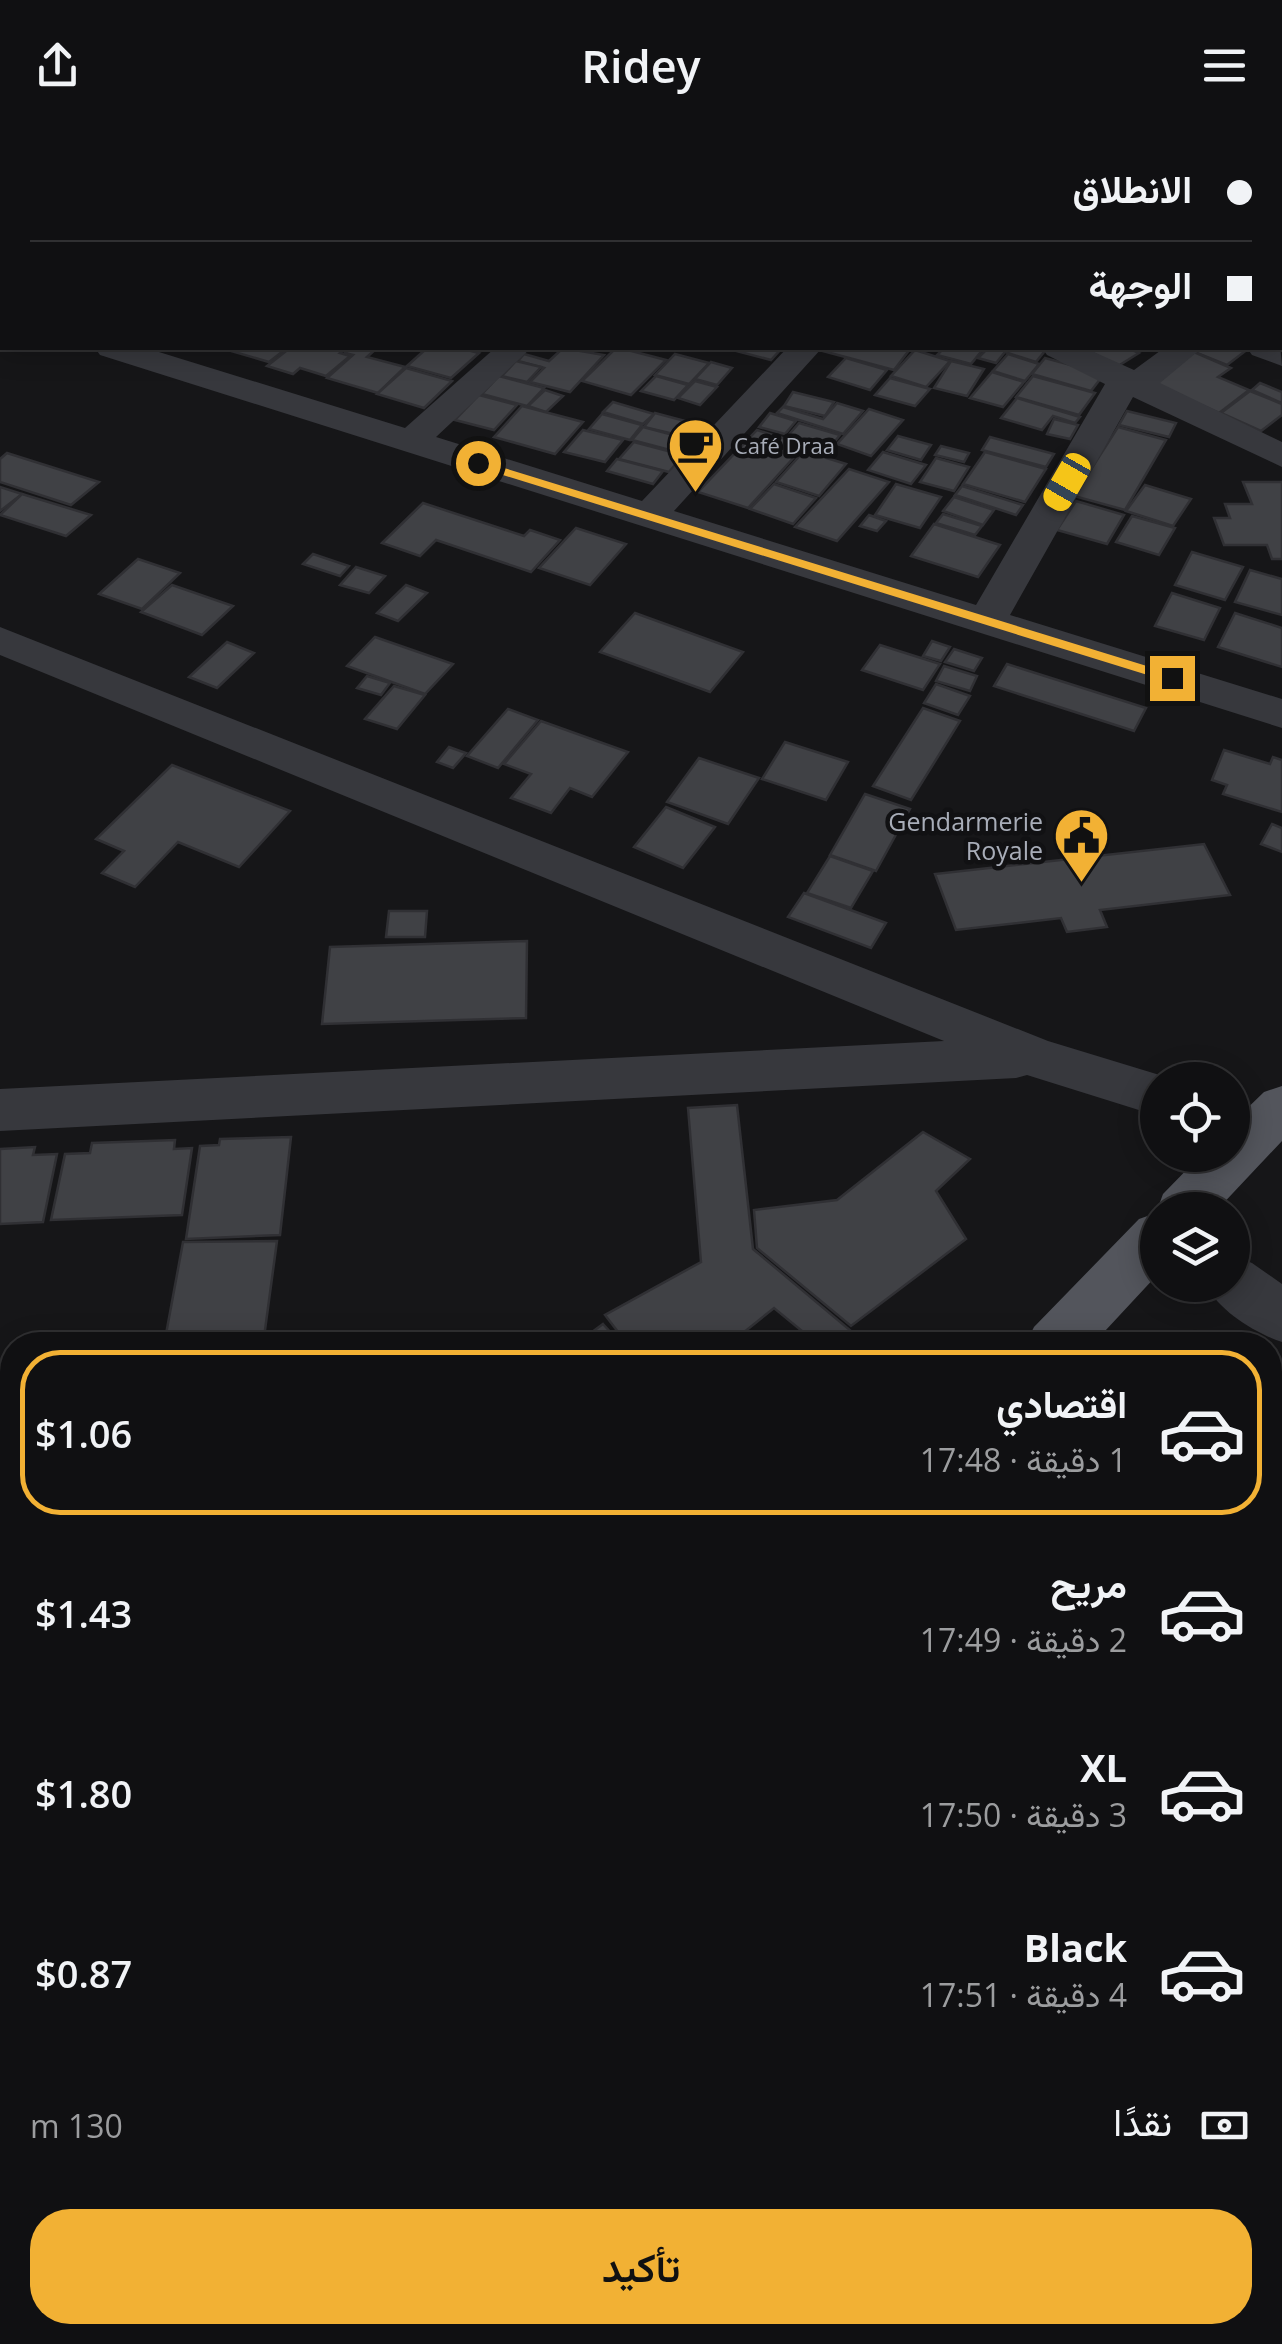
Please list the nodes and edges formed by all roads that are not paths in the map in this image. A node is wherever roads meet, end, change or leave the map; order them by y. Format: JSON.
{"nodes":[{"id":1,"x":118,"y":350,"type":"edge"},
{"id":2,"x":512,"y":350,"type":"edge"},
{"id":3,"x":802,"y":350,"type":"edge"},
{"id":4,"x":1063,"y":350,"type":"edge"},
{"id":5,"x":1182,"y":350,"type":"edge"},
{"id":6,"x":1132,"y":381,"type":"junction"},
{"id":7,"x":410,"y":442,"type":"junction"},
{"id":8,"x":1275,"y":445,"type":"edge"},
{"id":9,"x":649,"y":516,"type":"junction"},
{"id":10,"x":988,"y":619,"type":"junction"},
{"id":11,"x":0,"y":640,"type":"edge"},
{"id":12,"x":1282,"y":714,"type":"edge"},
{"id":13,"x":1034,"y":1057,"type":"junction"},
{"id":14,"x":1140,"y":1089,"type":"edge"},
{"id":15,"x":0,"y":1110,"type":"edge"},
{"id":16,"x":1259,"y":1117,"type":"edge"},
{"id":17,"x":1197,"y":1192,"type":"edge"},
{"id":18,"x":1140,"y":1255,"type":"edge"},
{"id":19,"x":1250,"y":1293,"type":"edge"},
{"id":20,"x":1282,"y":1317,"type":"edge"},
{"id":21,"x":1066,"y":1332,"type":"edge"}],
"edges":[{"from":1,"to":7,"type":"street"},
{"from":2,"to":7,"type":"street"},
{"from":3,"to":9,"type":"street"},
{"from":4,"to":6,"type":"street"},
{"from":5,"to":6,"type":"street"},
{"from":6,"to":8,"type":"street"},
{"from":6,"to":10,"type":"street"},
{"from":7,"to":9,"type":"street"},
{"from":9,"to":10,"type":"street"},
{"from":10,"to":12,"type":"street"},
{"from":11,"to":13,"type":"street"},
{"from":13,"to":14,"type":"street"},
{"from":13,"to":15,"type":"street"},
{"from":16,"to":17,"type":"main road"},
{"from":18,"to":21,"type":"main road"},
{"from":19,"to":20,"type":"street"}]}
